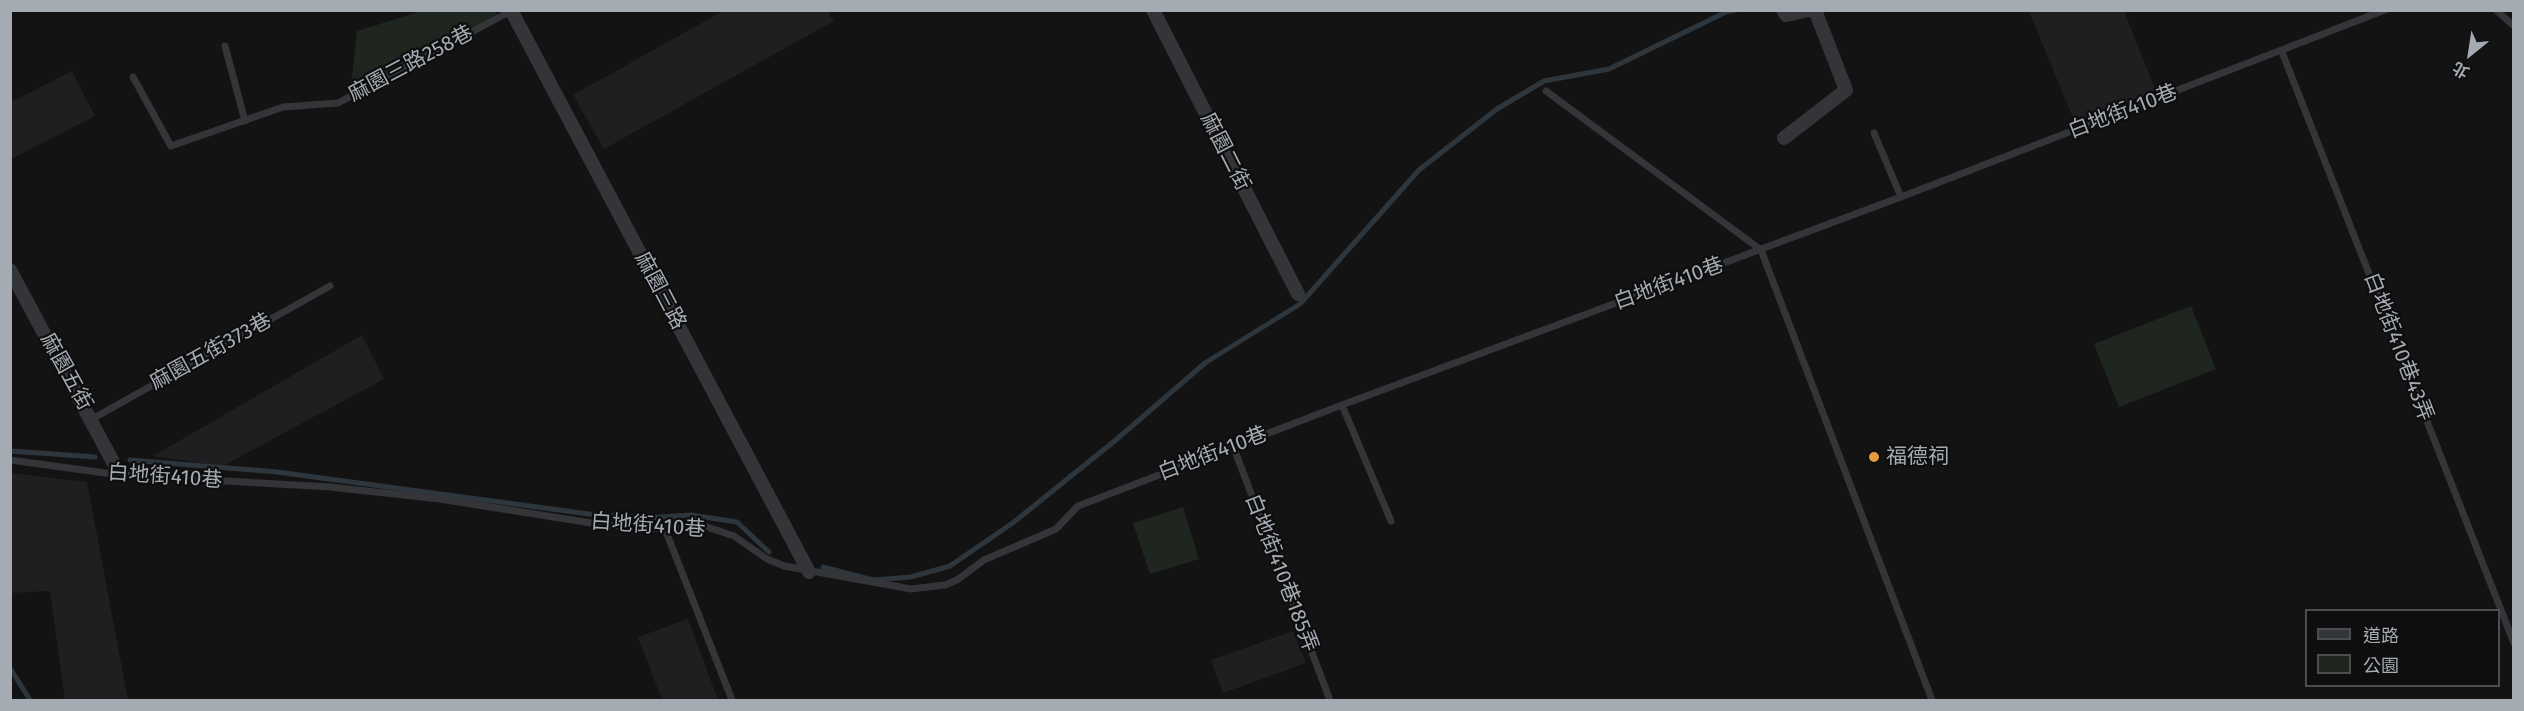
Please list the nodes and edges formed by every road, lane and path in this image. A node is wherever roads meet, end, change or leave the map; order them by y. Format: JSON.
{"nodes":[{"id":1,"x":1153,"y":10,"type":"edge"},
{"id":2,"x":1783,"y":10,"type":"edge"},
{"id":3,"x":1809,"y":10,"type":"edge"},
{"id":4,"x":1815,"y":10,"type":"edge"},
{"id":5,"x":2385,"y":10,"type":"edge"},
{"id":6,"x":2496,"y":10,"type":"edge"},
{"id":7,"x":511,"y":11,"type":"edge"},
{"id":8,"x":2514,"y":26,"type":"edge"},
{"id":9,"x":225,"y":46,"type":"dead end"},
{"id":10,"x":2282,"y":52,"type":"junction"},
{"id":11,"x":133,"y":77,"type":"dead end"},
{"id":12,"x":1545,"y":91,"type":"dead end"},
{"id":13,"x":245,"y":120,"type":"junction"},
{"id":14,"x":1875,"y":133,"type":"dead end"},
{"id":15,"x":1784,"y":138,"type":"dead end"},
{"id":16,"x":1901,"y":197,"type":"junction"},
{"id":17,"x":1761,"y":250,"type":"junction"},
{"id":18,"x":10,"y":270,"type":"edge"},
{"id":19,"x":330,"y":286,"type":"dead end"},
{"id":20,"x":1298,"y":294,"type":"dead end"},
{"id":21,"x":1342,"y":405,"type":"junction"},
{"id":22,"x":92,"y":419,"type":"junction"},
{"id":23,"x":1233,"y":446,"type":"junction"},
{"id":24,"x":10,"y":460,"type":"edge"},
{"id":25,"x":120,"y":475,"type":"junction"},
{"id":26,"x":1391,"y":521,"type":"dead end"},
{"id":27,"x":665,"y":529,"type":"junction"},
{"id":28,"x":809,"y":572,"type":"junction"},
{"id":29,"x":2514,"y":643,"type":"edge"},
{"id":30,"x":732,"y":700,"type":"edge"},
{"id":31,"x":1330,"y":700,"type":"edge"},
{"id":32,"x":1932,"y":700,"type":"edge"}],
"edges":[{"from":1,"to":20,"type":"street","name":"麻園二街"},
{"from":2,"to":3,"type":"street"},
{"from":4,"to":15,"type":"street"},
{"from":5,"to":10,"type":"lane","name":"白地街410巷"},
{"from":6,"to":8,"type":"lane"},
{"from":7,"to":13,"type":"lane","name":"麻園三路258巷"},
{"from":7,"to":28,"type":"street","name":"麻園三路"},
{"from":9,"to":13,"type":"lane"},
{"from":10,"to":16,"type":"lane","name":"白地街410巷"},
{"from":10,"to":29,"type":"lane","name":"白地街410巷43弄"},
{"from":11,"to":13,"type":"lane","name":"麻園三路258巷"},
{"from":12,"to":17,"type":"lane"},
{"from":14,"to":16,"type":"lane"},
{"from":16,"to":17,"type":"lane","name":"白地街410巷"},
{"from":17,"to":21,"type":"lane","name":"白地街410巷"},
{"from":17,"to":32,"type":"lane"},
{"from":18,"to":22,"type":"street","name":"麻園五街"},
{"from":19,"to":22,"type":"lane","name":"麻園五街373巷"},
{"from":21,"to":23,"type":"lane","name":"白地街410巷"},
{"from":21,"to":26,"type":"lane"},
{"from":22,"to":25,"type":"street","name":"麻園五街"},
{"from":23,"to":28,"type":"lane","name":"白地街410巷"},
{"from":23,"to":31,"type":"lane","name":"白地街410巷185弄"},
{"from":24,"to":25,"type":"lane","name":"白地街410巷"},
{"from":25,"to":27,"type":"lane","name":"白地街410巷"},
{"from":27,"to":28,"type":"lane","name":"白地街410巷"},
{"from":27,"to":30,"type":"lane"}]}
